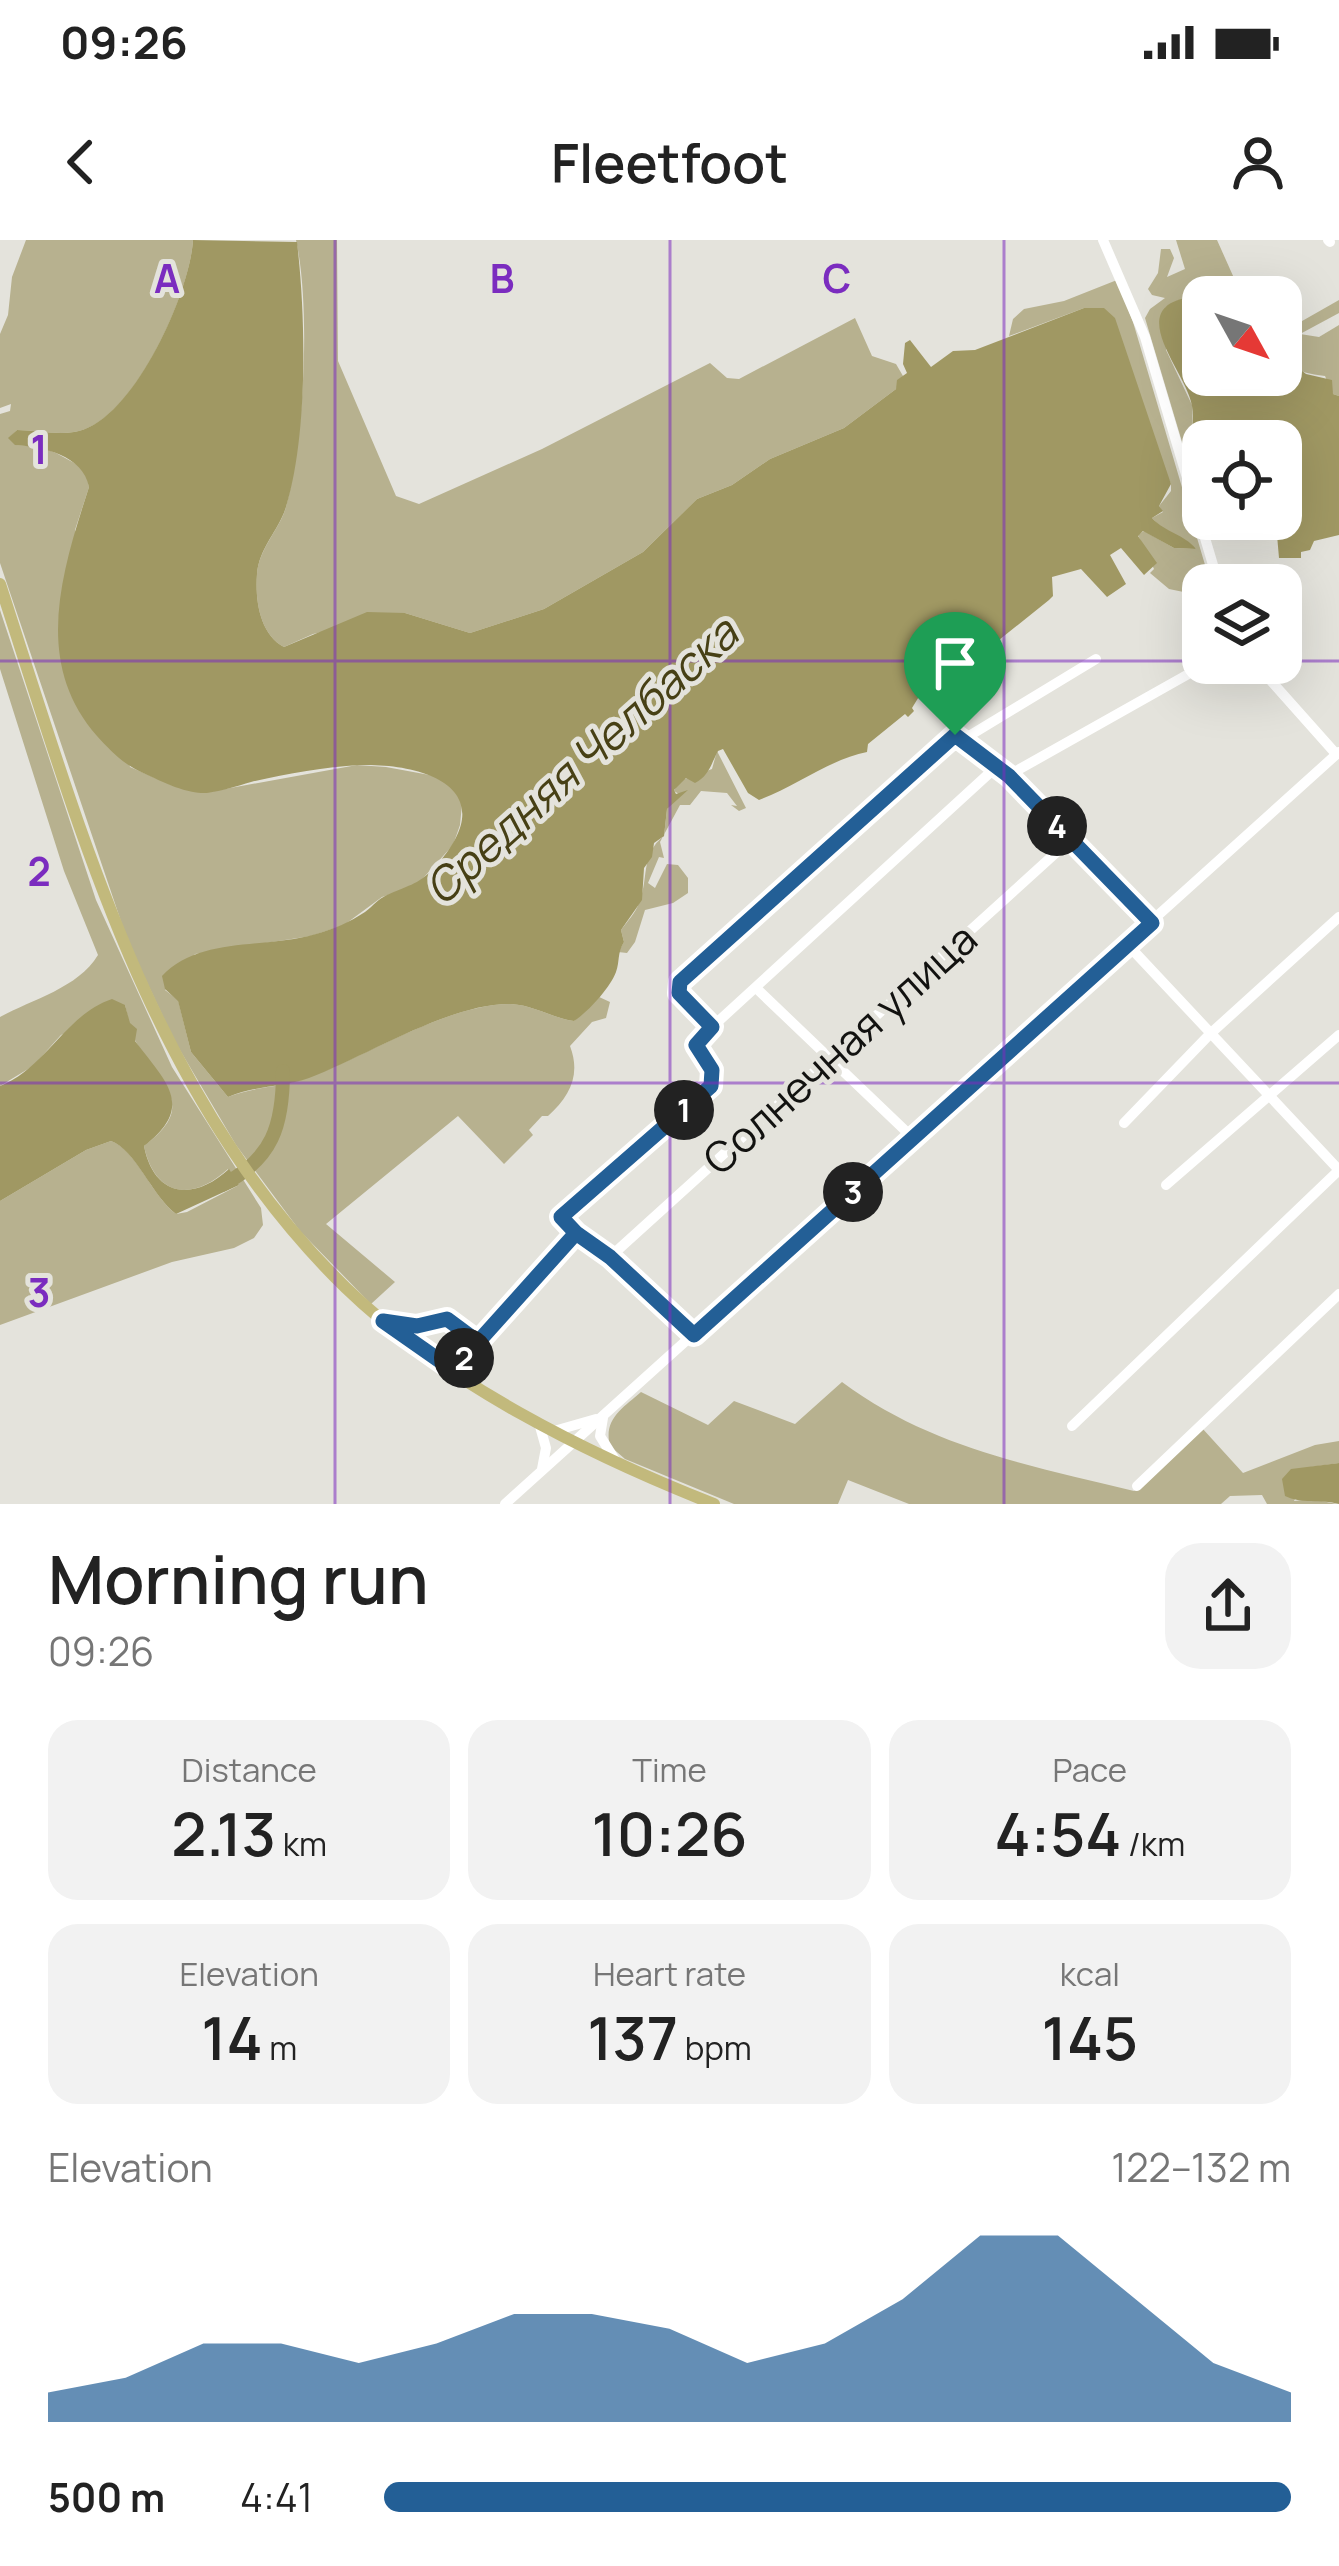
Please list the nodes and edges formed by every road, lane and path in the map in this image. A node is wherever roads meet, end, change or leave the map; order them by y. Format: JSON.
{"nodes":[{"id":1,"x":1102,"y":240,"type":"edge"},
{"id":2,"x":1212,"y":564,"type":"edge"},
{"id":3,"x":0,"y":584,"type":"edge"},
{"id":4,"x":1096,"y":659,"type":"dead end"},
{"id":5,"x":1182,"y":678,"type":"edge"},
{"id":6,"x":1274,"y":684,"type":"edge"},
{"id":7,"x":959,"y":737,"type":"junction"},
{"id":8,"x":1338,"y":753,"type":"edge"},
{"id":9,"x":995,"y":768,"type":"junction"},
{"id":10,"x":1009,"y":776,"type":"junction"},
{"id":11,"x":1070,"y":840,"type":"junction"},
{"id":12,"x":1339,"y":917,"type":"edge"},
{"id":13,"x":1152,"y":923,"type":"junction"},
{"id":14,"x":1128,"y":945,"type":"junction"},
{"id":15,"x":756,"y":988,"type":"junction"},
{"id":16,"x":712,"y":1027,"type":"junction"},
{"id":17,"x":1210,"y":1034,"type":"junction"},
{"id":18,"x":1339,"y":1036,"type":"edge"},
{"id":19,"x":830,"y":1057,"type":"junction"},
{"id":20,"x":1271,"y":1097,"type":"junction"},
{"id":21,"x":1124,"y":1123,"type":"dead end"},
{"id":22,"x":913,"y":1138,"type":"junction"},
{"id":23,"x":1339,"y":1170,"type":"edge"},
{"id":24,"x":1166,"y":1185,"type":"dead end"},
{"id":25,"x":576,"y":1233,"type":"junction"},
{"id":26,"x":610,"y":1257,"type":"junction"},
{"id":27,"x":1339,"y":1294,"type":"edge"},
{"id":28,"x":383,"y":1321,"type":"junction"},
{"id":29,"x":694,"y":1335,"type":"junction"},
{"id":30,"x":478,"y":1342,"type":"junction"},
{"id":31,"x":453,"y":1370,"type":"junction"},
{"id":32,"x":605,"y":1415,"type":"junction"},
{"id":33,"x":538,"y":1422,"type":"junction"},
{"id":34,"x":1072,"y":1426,"type":"dead end"},
{"id":35,"x":554,"y":1432,"type":"junction"},
{"id":36,"x":574,"y":1443,"type":"junction"},
{"id":37,"x":618,"y":1464,"type":"junction"},
{"id":38,"x":541,"y":1472,"type":"junction"},
{"id":39,"x":1137,"y":1486,"type":"dead end"},
{"id":40,"x":505,"y":1504,"type":"edge"},
{"id":41,"x":714,"y":1504,"type":"edge"}],
"edges":[{"from":1,"to":2,"type":"street"},
{"from":3,"to":28,"type":"main road"},
{"from":4,"to":7,"type":"street"},
{"from":5,"to":10,"type":"street"},
{"from":6,"to":8,"type":"street"},
{"from":7,"to":9,"type":"street"},
{"from":7,"to":16,"type":"street"},
{"from":8,"to":13,"type":"street"},
{"from":9,"to":10,"type":"street"},
{"from":9,"to":15,"type":"street"},
{"from":10,"to":11,"type":"street"},
{"from":11,"to":13,"type":"street"},
{"from":11,"to":19,"type":"street","name":"Солнечная улица"},
{"from":12,"to":17,"type":"street"},
{"from":13,"to":14,"type":"street"},
{"from":14,"to":17,"type":"street"},
{"from":14,"to":22,"type":"street"},
{"from":15,"to":16,"type":"street"},
{"from":15,"to":19,"type":"street"},
{"from":16,"to":25,"type":"street"},
{"from":17,"to":20,"type":"street"},
{"from":17,"to":21,"type":"street"},
{"from":18,"to":20,"type":"street"},
{"from":19,"to":22,"type":"street"},
{"from":19,"to":26,"type":"street","name":"Солнечная улица"},
{"from":20,"to":23,"type":"street"},
{"from":20,"to":24,"type":"street"},
{"from":22,"to":29,"type":"street"},
{"from":23,"to":34,"type":"street"},
{"from":25,"to":26,"type":"street"},
{"from":25,"to":30,"type":"street"},
{"from":26,"to":29,"type":"street"},
{"from":27,"to":39,"type":"street"},
{"from":28,"to":30,"type":"street"},
{"from":28,"to":31,"type":"main road"},
{"from":29,"to":32,"type":"street"},
{"from":30,"to":31,"type":"street"},
{"from":31,"to":33,"type":"main road"},
{"from":32,"to":35,"type":"street"},
{"from":32,"to":36,"type":"street"},
{"from":32,"to":37,"type":"street"},
{"from":33,"to":35,"type":"main road"},
{"from":33,"to":38,"type":"street"},
{"from":35,"to":36,"type":"main road"},
{"from":36,"to":37,"type":"main road"},
{"from":36,"to":38,"type":"street"},
{"from":37,"to":41,"type":"main road"},
{"from":38,"to":40,"type":"street"}]}
